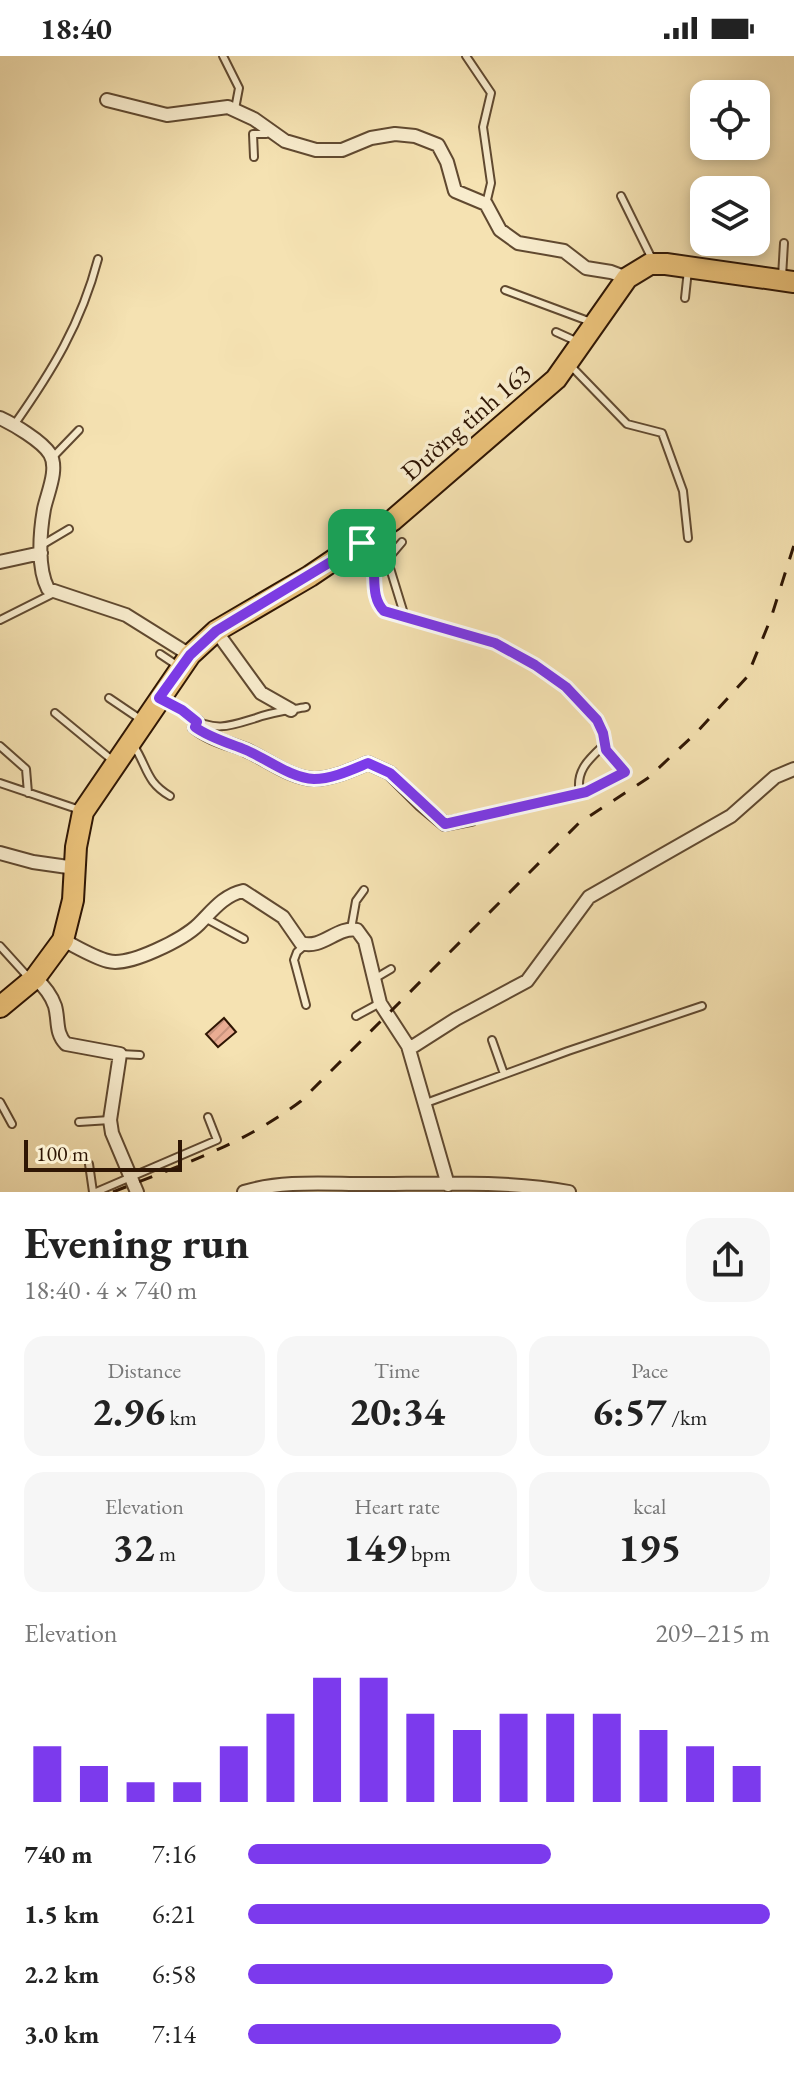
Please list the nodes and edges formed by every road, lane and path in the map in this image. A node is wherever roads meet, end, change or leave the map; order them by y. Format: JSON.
{"nodes":[{"id":1,"x":223,"y":56,"type":"edge"},
{"id":2,"x":466,"y":56,"type":"edge"},
{"id":3,"x":107,"y":100,"type":"dead end"},
{"id":4,"x":235,"y":109,"type":"junction"},
{"id":5,"x":270,"y":131,"type":"junction"},
{"id":6,"x":254,"y":157,"type":"dead end"},
{"id":7,"x":621,"y":196,"type":"dead end"},
{"id":8,"x":486,"y":204,"type":"junction"},
{"id":9,"x":784,"y":243,"type":"dead end"},
{"id":10,"x":98,"y":259,"type":"dead end"},
{"id":11,"x":655,"y":264,"type":"junction"},
{"id":12,"x":689,"y":266,"type":"junction"},
{"id":13,"x":627,"y":278,"type":"junction"},
{"id":14,"x":788,"y":281,"type":"edge"},
{"id":15,"x":505,"y":290,"type":"dead end"},
{"id":16,"x":685,"y":298,"type":"dead end"},
{"id":17,"x":594,"y":323,"type":"junction"},
{"id":18,"x":556,"y":332,"type":"dead end"},
{"id":19,"x":581,"y":343,"type":"junction"},
{"id":20,"x":567,"y":363,"type":"junction"},
{"id":21,"x":0,"y":418,"type":"edge"},
{"id":22,"x":14,"y":425,"type":"junction"},
{"id":23,"x":79,"y":430,"type":"dead end"},
{"id":24,"x":52,"y":458,"type":"junction"},
{"id":25,"x":69,"y":529,"type":"dead end"},
{"id":26,"x":688,"y":538,"type":"dead end"},
{"id":27,"x":402,"y":542,"type":"dead end"},
{"id":28,"x":362,"y":543,"type":"junction"},
{"id":29,"x":42,"y":549,"type":"junction"},
{"id":30,"x":0,"y":562,"type":"edge"},
{"id":31,"x":54,"y":593,"type":"junction"},
{"id":32,"x":405,"y":617,"type":"junction"},
{"id":33,"x":0,"y":620,"type":"edge"},
{"id":34,"x":216,"y":631,"type":"junction"},
{"id":35,"x":160,"y":654,"type":"dead end"},
{"id":36,"x":185,"y":661,"type":"junction"},
{"id":37,"x":109,"y":698,"type":"dead end"},
{"id":38,"x":159,"y":698,"type":"junction"},
{"id":39,"x":306,"y":707,"type":"dead end"},
{"id":40,"x":291,"y":710,"type":"junction"},
{"id":41,"x":55,"y":713,"type":"dead end"},
{"id":42,"x":143,"y":721,"type":"junction"},
{"id":43,"x":197,"y":722,"type":"junction"},
{"id":44,"x":130,"y":740,"type":"junction"},
{"id":45,"x":604,"y":745,"type":"junction"},
{"id":46,"x":0,"y":746,"type":"edge"},
{"id":47,"x":115,"y":762,"type":"junction"},
{"id":48,"x":794,"y":769,"type":"edge"},
{"id":49,"x":0,"y":783,"type":"edge"},
{"id":50,"x":28,"y":793,"type":"junction"},
{"id":51,"x":580,"y":794,"type":"junction"},
{"id":52,"x":170,"y":796,"type":"dead end"},
{"id":53,"x":83,"y":812,"type":"junction"},
{"id":54,"x":471,"y":819,"type":"joint"},
{"id":55,"x":0,"y":853,"type":"edge"},
{"id":56,"x":75,"y":868,"type":"junction"},
{"id":57,"x":364,"y":890,"type":"dead end"},
{"id":58,"x":205,"y":918,"type":"junction"},
{"id":59,"x":351,"y":929,"type":"junction"},
{"id":60,"x":244,"y":939,"type":"dead end"},
{"id":61,"x":63,"y":940,"type":"junction"},
{"id":62,"x":305,"y":945,"type":"junction"},
{"id":63,"x":0,"y":946,"type":"edge"},
{"id":64,"x":391,"y":969,"type":"dead end"},
{"id":65,"x":33,"y":979,"type":"junction"},
{"id":66,"x":374,"y":979,"type":"junction"},
{"id":67,"x":380,"y":1003,"type":"junction"},
{"id":68,"x":306,"y":1005,"type":"dead end"},
{"id":69,"x":702,"y":1006,"type":"dead end"},
{"id":70,"x":0,"y":1007,"type":"edge"},
{"id":71,"x":356,"y":1016,"type":"dead end"},
{"id":72,"x":492,"y":1040,"type":"dead end"},
{"id":73,"x":409,"y":1049,"type":"junction"},
{"id":74,"x":120,"y":1054,"type":"junction"},
{"id":75,"x":140,"y":1055,"type":"dead end"},
{"id":76,"x":504,"y":1074,"type":"junction"},
{"id":77,"x":0,"y":1102,"type":"edge"},
{"id":78,"x":426,"y":1103,"type":"junction"},
{"id":79,"x":208,"y":1117,"type":"dead end"},
{"id":80,"x":110,"y":1120,"type":"junction"},
{"id":81,"x":79,"y":1122,"type":"dead end"},
{"id":82,"x":12,"y":1124,"type":"dead end"},
{"id":83,"x":89,"y":1164,"type":"dead end"},
{"id":84,"x":131,"y":1179,"type":"junction"},
{"id":85,"x":448,"y":1185,"type":"junction"},
{"id":86,"x":426,"y":1188,"type":"edge"},
{"id":87,"x":94,"y":1192,"type":"edge"},
{"id":88,"x":137,"y":1192,"type":"edge"},
{"id":89,"x":244,"y":1192,"type":"edge"},
{"id":90,"x":569,"y":1192,"type":"edge"}],
"edges":[{"from":1,"to":4,"type":"lane"},
{"from":2,"to":8,"type":"lane"},
{"from":3,"to":4,"type":"street"},
{"from":4,"to":5,"type":"street"},
{"from":5,"to":6,"type":"lane"},
{"from":5,"to":8,"type":"street"},
{"from":7,"to":11,"type":"lane"},
{"from":8,"to":13,"type":"street"},
{"from":9,"to":14,"type":"lane"},
{"from":10,"to":22,"type":"lane"},
{"from":11,"to":12,"type":"main road","name":"Đường tỉnh 163"},
{"from":11,"to":13,"type":"main road","name":"Đường tỉnh 163"},
{"from":12,"to":14,"type":"main road","name":"Đường tỉnh 163"},
{"from":12,"to":16,"type":"lane"},
{"from":13,"to":17,"type":"main road","name":"Đường tỉnh 163"},
{"from":15,"to":17,"type":"lane"},
{"from":17,"to":19,"type":"main road","name":"Đường tỉnh 163"},
{"from":18,"to":19,"type":"lane"},
{"from":19,"to":20,"type":"main road","name":"Đường tỉnh 163"},
{"from":20,"to":26,"type":"lane"},
{"from":20,"to":28,"type":"main road","name":"Đường tỉnh 163"},
{"from":21,"to":22,"type":"street"},
{"from":22,"to":24,"type":"street"},
{"from":23,"to":24,"type":"lane"},
{"from":24,"to":29,"type":"street"},
{"from":25,"to":29,"type":"lane"},
{"from":27,"to":32,"type":"lane"},
{"from":28,"to":32,"type":"lane"},
{"from":28,"to":34,"type":"main road","name":"Đường tỉnh 163"},
{"from":29,"to":30,"type":"street"},
{"from":29,"to":31,"type":"street"},
{"from":31,"to":33,"type":"lane"},
{"from":31,"to":36,"type":"street"},
{"from":32,"to":45,"type":"lane"},
{"from":34,"to":36,"type":"main road","name":"Đường tỉnh 163"},
{"from":34,"to":40,"type":"street"},
{"from":35,"to":36,"type":"lane"},
{"from":36,"to":38,"type":"main road","name":"Đường tỉnh 163"},
{"from":37,"to":42,"type":"lane"},
{"from":38,"to":42,"type":"main road","name":"Đường tỉnh 163"},
{"from":38,"to":43,"type":"lane"},
{"from":39,"to":40,"type":"lane"},
{"from":40,"to":43,"type":"lane"},
{"from":41,"to":47,"type":"lane"},
{"from":42,"to":44,"type":"main road","name":"Đường tỉnh 163"},
{"from":43,"to":54,"type":"street"},
{"from":44,"to":47,"type":"main road","name":"Đường tỉnh 163"},
{"from":44,"to":52,"type":"lane"},
{"from":45,"to":51,"type":"lane"},
{"from":45,"to":51,"type":"lane"},
{"from":46,"to":50,"type":"lane"},
{"from":47,"to":53,"type":"main road","name":"Đường tỉnh 163"},
{"from":48,"to":73,"type":"street"},
{"from":49,"to":50,"type":"lane"},
{"from":50,"to":53,"type":"lane"},
{"from":51,"to":54,"type":"lane"},
{"from":53,"to":56,"type":"main road","name":"Đường tỉnh 163"},
{"from":55,"to":56,"type":"street"},
{"from":56,"to":61,"type":"main road","name":"Đường tỉnh 163"},
{"from":57,"to":59,"type":"lane"},
{"from":58,"to":60,"type":"lane"},
{"from":58,"to":61,"type":"street"},
{"from":58,"to":62,"type":"street"},
{"from":59,"to":62,"type":"street"},
{"from":59,"to":66,"type":"street"},
{"from":61,"to":65,"type":"main road","name":"Đường tỉnh 163"},
{"from":62,"to":68,"type":"lane"},
{"from":63,"to":65,"type":"lane"},
{"from":64,"to":66,"type":"lane"},
{"from":65,"to":70,"type":"main road","name":"Đường tỉnh 163"},
{"from":65,"to":74,"type":"street"},
{"from":66,"to":67,"type":"street"},
{"from":67,"to":71,"type":"lane"},
{"from":67,"to":73,"type":"street"},
{"from":69,"to":76,"type":"lane"},
{"from":72,"to":76,"type":"lane"},
{"from":73,"to":78,"type":"street"},
{"from":74,"to":75,"type":"lane"},
{"from":74,"to":80,"type":"street"},
{"from":76,"to":78,"type":"lane"},
{"from":77,"to":82,"type":"lane"},
{"from":78,"to":85,"type":"street"},
{"from":79,"to":84,"type":"lane"},
{"from":80,"to":81,"type":"lane"},
{"from":80,"to":84,"type":"street"},
{"from":83,"to":87,"type":"lane"},
{"from":84,"to":87,"type":"lane"},
{"from":84,"to":88,"type":"street"},
{"from":85,"to":86,"type":"street"},
{"from":85,"to":90,"type":"street"},
{"from":86,"to":89,"type":"street"}]}
